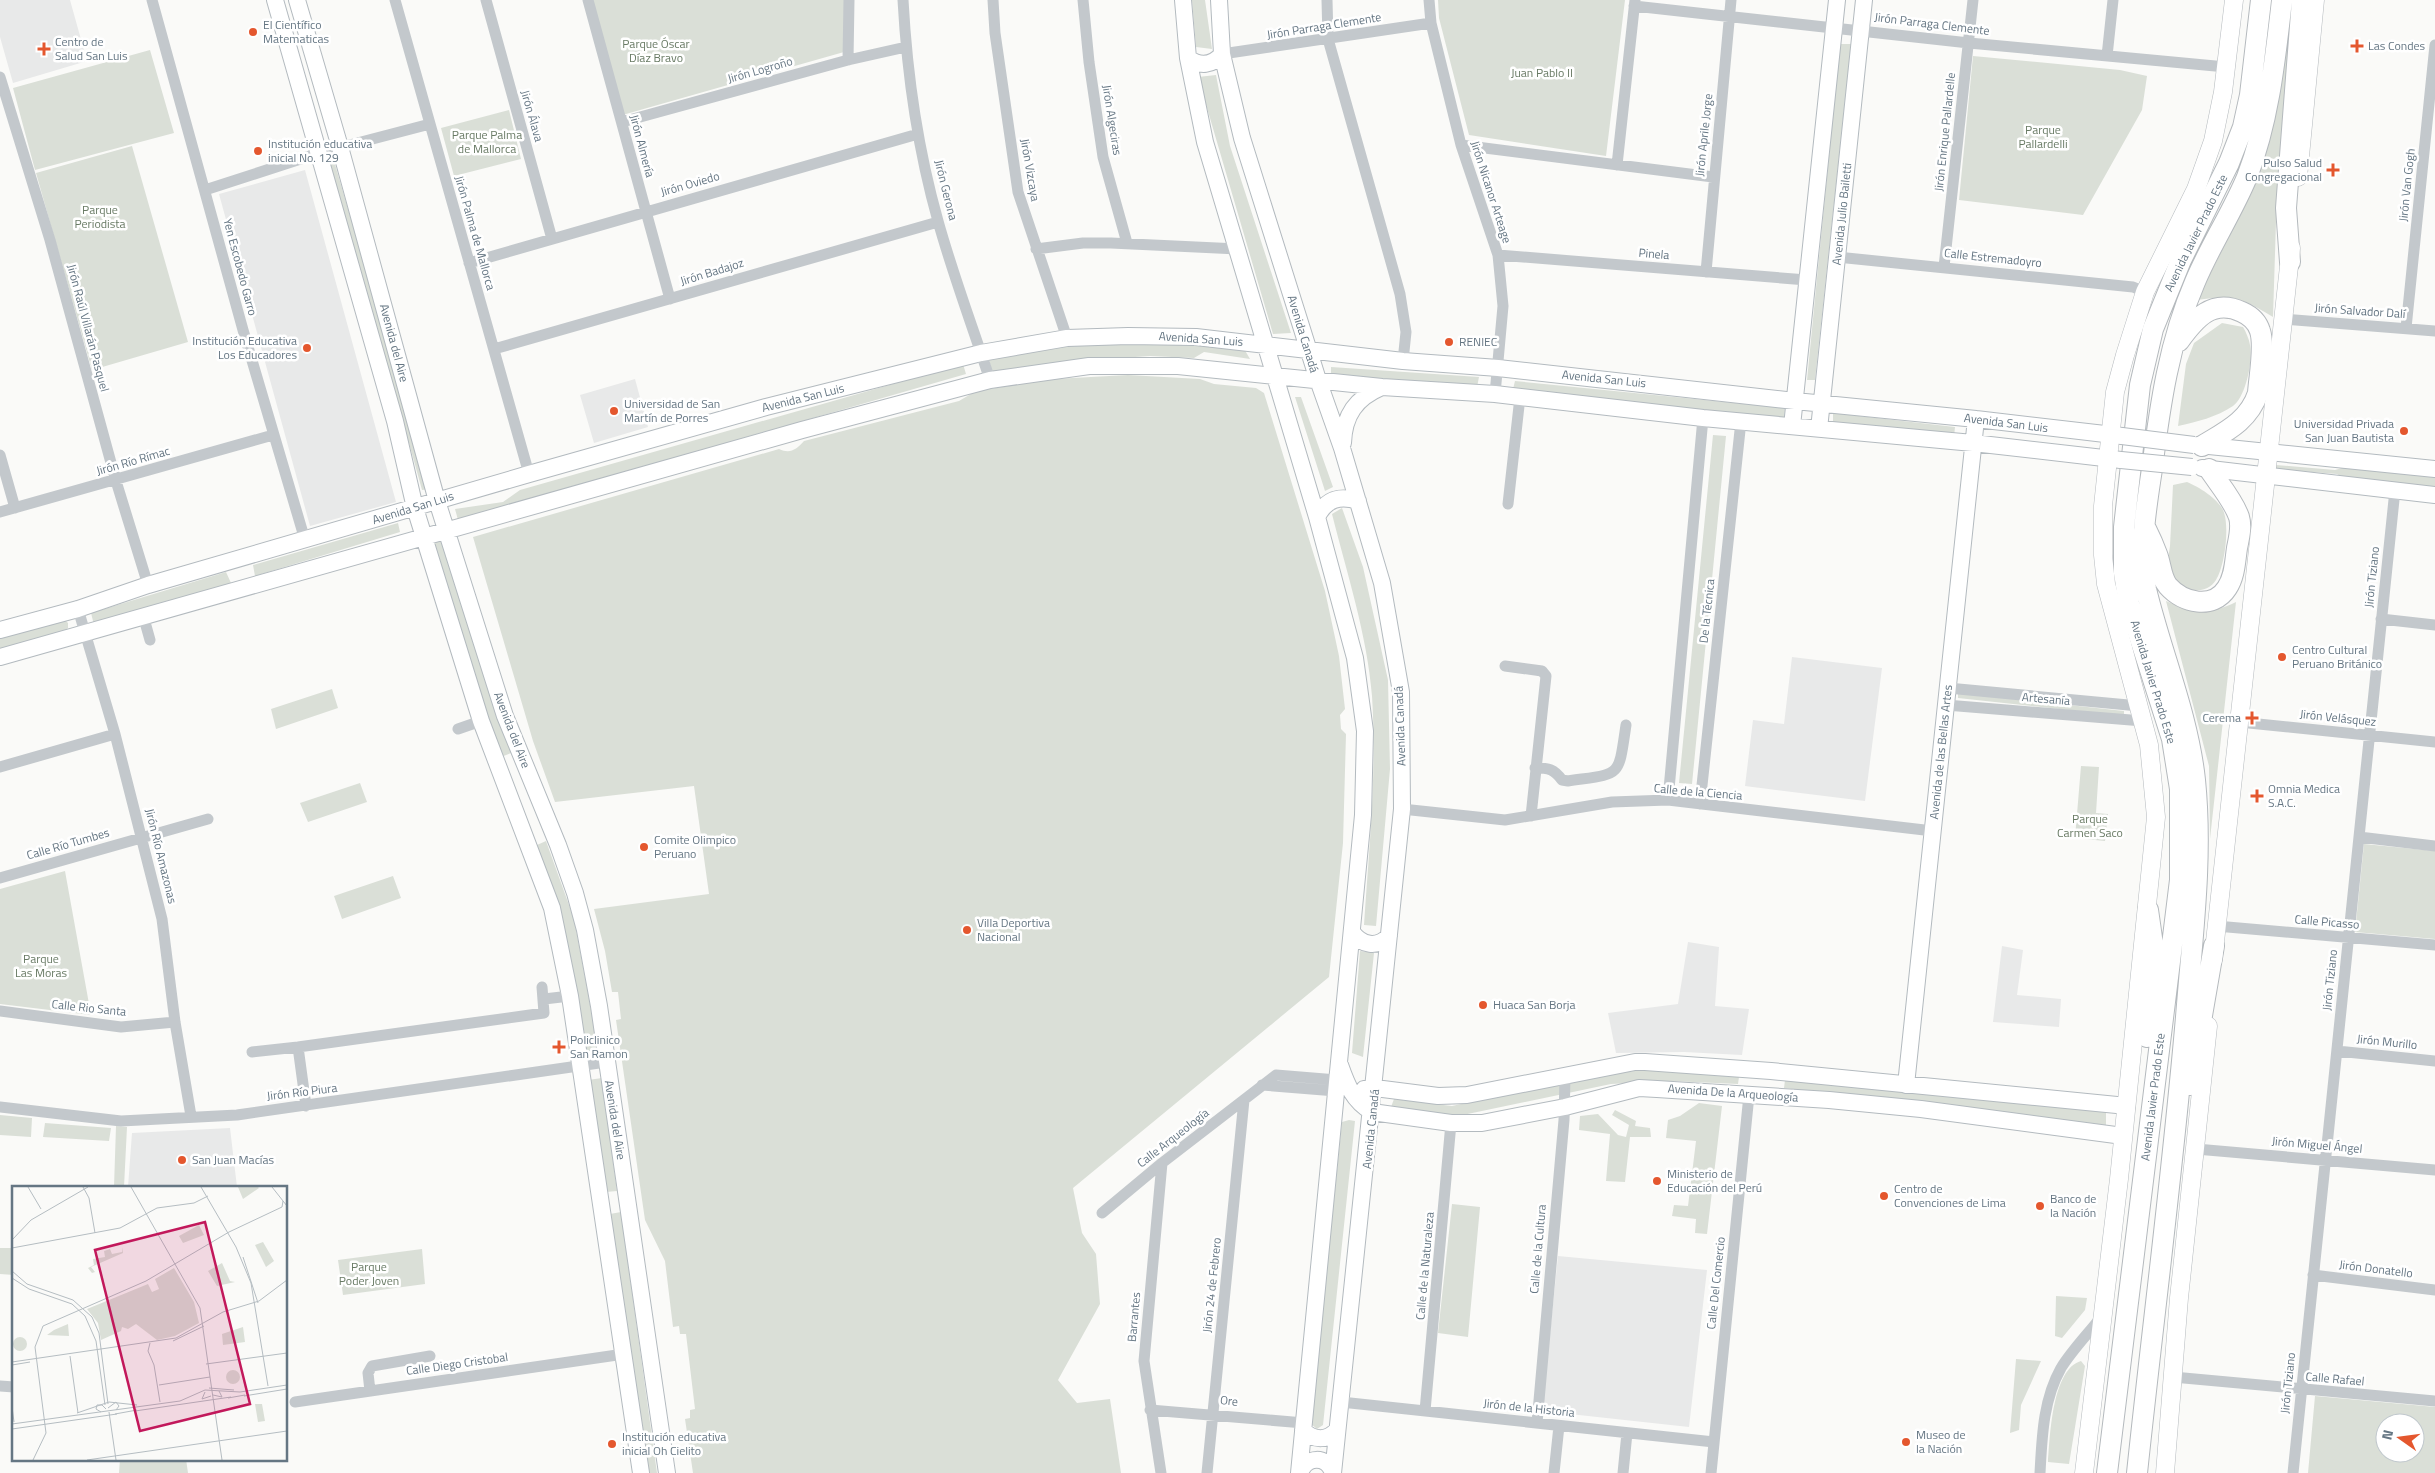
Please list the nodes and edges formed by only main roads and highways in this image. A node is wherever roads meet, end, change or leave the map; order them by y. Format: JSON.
{"nodes":[{"id":1,"x":275,"y":0,"type":"edge"},
{"id":2,"x":296,"y":0,"type":"edge"},
{"id":3,"x":1184,"y":0,"type":"edge"},
{"id":4,"x":1219,"y":0,"type":"edge"},
{"id":5,"x":1837,"y":0,"type":"edge"},
{"id":6,"x":1864,"y":0,"type":"edge"},
{"id":7,"x":2234,"y":0,"type":"edge"},
{"id":8,"x":2247,"y":0,"type":"edge"},
{"id":9,"x":2261,"y":0,"type":"edge"},
{"id":10,"x":2282,"y":0,"type":"edge"},
{"id":11,"x":2302,"y":0,"type":"edge"},
{"id":12,"x":2315,"y":0,"type":"edge"},
{"id":13,"x":1222,"y":54,"type":"junction"},
{"id":14,"x":1188,"y":58,"type":"junction"},
{"id":15,"x":2210,"y":204,"type":"junction"},
{"id":16,"x":2290,"y":262,"type":"junction"},
{"id":17,"x":1265,"y":345,"type":"junction"},
{"id":18,"x":2173,"y":348,"type":"junction"},
{"id":19,"x":1308,"y":350,"type":"junction"},
{"id":20,"x":1276,"y":376,"type":"junction"},
{"id":21,"x":1318,"y":380,"type":"junction"},
{"id":22,"x":1382,"y":387,"type":"junction"},
{"id":23,"x":1795,"y":401,"type":"junction"},
{"id":24,"x":1821,"y":404,"type":"junction"},
{"id":25,"x":1976,"y":419,"type":"junction"},
{"id":26,"x":1792,"y":426,"type":"junction"},
{"id":27,"x":1819,"y":429,"type":"junction"},
{"id":28,"x":2116,"y":436,"type":"junction"},
{"id":29,"x":1973,"y":443,"type":"junction"},
{"id":30,"x":2198,"y":445,"type":"junction"},
{"id":31,"x":1342,"y":448,"type":"junction"},
{"id":32,"x":2269,"y":453,"type":"junction"},
{"id":33,"x":2115,"y":460,"type":"junction"},
{"id":34,"x":2200,"y":468,"type":"junction"},
{"id":35,"x":2435,"y":469,"type":"edge"},
{"id":36,"x":2266,"y":477,"type":"junction"},
{"id":37,"x":2435,"y":495,"type":"edge"},
{"id":38,"x":437,"y":501,"type":"junction"},
{"id":39,"x":1358,"y":501,"type":"junction"},
{"id":40,"x":415,"y":508,"type":"junction"},
{"id":41,"x":1317,"y":517,"type":"junction"},
{"id":42,"x":2144,"y":525,"type":"junction"},
{"id":43,"x":446,"y":529,"type":"junction"},
{"id":44,"x":424,"y":536,"type":"junction"},
{"id":45,"x":234,"y":560,"type":"junction"},
{"id":46,"x":242,"y":588,"type":"junction"},
{"id":47,"x":0,"y":630,"type":"edge"},
{"id":48,"x":0,"y":657,"type":"edge"},
{"id":49,"x":541,"y":804,"type":"junction"},
{"id":50,"x":517,"y":813,"type":"junction"},
{"id":51,"x":2148,"y":910,"type":"junction"},
{"id":52,"x":1352,"y":932,"type":"junction"},
{"id":53,"x":1389,"y":936,"type":"junction"},
{"id":54,"x":2215,"y":936,"type":"junction"},
{"id":55,"x":1339,"y":1061,"type":"junction"},
{"id":56,"x":1906,"y":1085,"type":"junction"},
{"id":57,"x":1375,"y":1088,"type":"junction"},
{"id":58,"x":1352,"y":1094,"type":"junction"},
{"id":59,"x":2045,"y":1098,"type":"junction"},
{"id":60,"x":2127,"y":1106,"type":"junction"},
{"id":61,"x":1372,"y":1112,"type":"junction"},
{"id":62,"x":1333,"y":1116,"type":"junction"},
{"id":63,"x":2043,"y":1125,"type":"junction"},
{"id":64,"x":2124,"y":1136,"type":"junction"},
{"id":65,"x":2174,"y":1152,"type":"junction"},
{"id":66,"x":627,"y":1202,"type":"junction"},
{"id":67,"x":602,"y":1206,"type":"junction"},
{"id":68,"x":2133,"y":1256,"type":"junction"},
{"id":69,"x":2151,"y":1340,"type":"junction"},
{"id":70,"x":1304,"y":1427,"type":"junction"},
{"id":71,"x":1337,"y":1430,"type":"junction"},
{"id":72,"x":641,"y":1473,"type":"edge"},
{"id":73,"x":667,"y":1473,"type":"edge"},
{"id":74,"x":1300,"y":1473,"type":"edge"},
{"id":75,"x":1333,"y":1473,"type":"edge"},
{"id":76,"x":2084,"y":1473,"type":"edge"},
{"id":77,"x":2107,"y":1473,"type":"edge"},
{"id":78,"x":2137,"y":1473,"type":"edge"},
{"id":79,"x":2150,"y":1473,"type":"edge"},
{"id":80,"x":2165,"y":1473,"type":"edge"}],
"edges":[{"from":1,"to":40,"type":"main road","name":"Avenida del Aire"},
{"from":2,"to":38,"type":"main road","name":"Avenida del Aire"},
{"from":3,"to":14,"type":"main road"},
{"from":4,"to":13,"type":"main road","name":"Avenida Canadá"},
{"from":5,"to":23,"type":"main road"},
{"from":6,"to":24,"type":"main road","name":"Avenida Julio Bailetti"},
{"from":7,"to":28,"type":"main road","name":"Avenida Javier Prado Este"},
{"from":8,"to":15,"type":"highway"},
{"from":9,"to":15,"type":"highway","name":"Avenida Javier Prado Este"},
{"from":10,"to":18,"type":"highway","name":"Avenida Javier Prado Este"},
{"from":11,"to":16,"type":"highway"},
{"from":12,"to":16,"type":"main road"},
{"from":13,"to":14,"type":"main road"},
{"from":13,"to":19,"type":"main road","name":"Avenida Canadá"},
{"from":14,"to":17,"type":"main road"},
{"from":15,"to":68,"type":"highway","name":"Avenida Javier Prado Este"},
{"from":16,"to":32,"type":"main road"},
{"from":17,"to":19,"type":"main road","name":"Avenida San Luis"},
{"from":17,"to":20,"type":"main road"},
{"from":17,"to":38,"type":"main road","name":"Avenida San Luis"},
{"from":18,"to":30,"type":"highway"},
{"from":18,"to":42,"type":"highway","name":"Avenida Javier Prado Este"},
{"from":19,"to":21,"type":"main road","name":"Avenida Canadá"},
{"from":19,"to":23,"type":"main road","name":"Avenida San Luis"},
{"from":20,"to":21,"type":"main road","name":"Avenida San Luis"},
{"from":20,"to":41,"type":"main road"},
{"from":20,"to":43,"type":"main road","name":"Avenida San Luis"},
{"from":21,"to":22,"type":"main road","name":"Avenida San Luis"},
{"from":21,"to":31,"type":"main road","name":"Avenida Canadá"},
{"from":22,"to":26,"type":"main road","name":"Avenida San Luis"},
{"from":22,"to":31,"type":"main road"},
{"from":23,"to":24,"type":"main road","name":"Avenida San Luis"},
{"from":23,"to":26,"type":"main road"},
{"from":24,"to":25,"type":"main road","name":"Avenida San Luis"},
{"from":24,"to":27,"type":"main road","name":"Avenida Julio Bailetti"},
{"from":25,"to":28,"type":"main road","name":"Avenida San Luis"},
{"from":25,"to":29,"type":"main road","name":"Avenida de las Bellas Artes"},
{"from":26,"to":27,"type":"main road","name":"Avenida San Luis"},
{"from":27,"to":29,"type":"main road","name":"Avenida San Luis"},
{"from":28,"to":30,"type":"main road","name":"Avenida San Luis","bridge":true},
{"from":28,"to":33,"type":"main road","name":"Avenida Javier Prado Este"},
{"from":29,"to":33,"type":"main road","name":"Avenida San Luis"},
{"from":29,"to":56,"type":"main road","name":"Avenida de las Bellas Artes"},
{"from":30,"to":32,"type":"main road","name":"Avenida San Luis"},
{"from":31,"to":39,"type":"main road","name":"Avenida Canadá"},
{"from":32,"to":35,"type":"main road","name":"Avenida San Luis"},
{"from":32,"to":36,"type":"main road"},
{"from":33,"to":34,"type":"main road","name":"Avenida San Luis","bridge":true},
{"from":33,"to":51,"type":"main road","name":"Avenida Javier Prado Este"},
{"from":34,"to":36,"type":"main road","name":"Avenida San Luis"},
{"from":34,"to":42,"type":"highway"},
{"from":36,"to":37,"type":"main road","name":"Avenida San Luis"},
{"from":36,"to":54,"type":"main road"},
{"from":38,"to":40,"type":"main road","name":"Avenida San Luis"},
{"from":38,"to":43,"type":"main road","name":"Avenida del Aire"},
{"from":39,"to":41,"type":"main road"},
{"from":39,"to":53,"type":"main road","name":"Avenida Canadá"},
{"from":40,"to":44,"type":"main road","name":"Avenida del Aire"},
{"from":40,"to":45,"type":"main road","name":"Avenida San Luis"},
{"from":41,"to":52,"type":"main road"},
{"from":42,"to":65,"type":"highway","name":"Avenida Javier Prado Este"},
{"from":43,"to":44,"type":"main road","name":"Avenida San Luis"},
{"from":43,"to":49,"type":"main road","name":"Avenida del Aire"},
{"from":44,"to":46,"type":"main road","name":"Avenida San Luis"},
{"from":44,"to":50,"type":"main road","name":"Avenida del Aire"},
{"from":45,"to":46,"type":"main road"},
{"from":45,"to":47,"type":"main road","name":"Avenida San Luis"},
{"from":46,"to":48,"type":"main road","name":"Avenida San Luis"},
{"from":49,"to":50,"type":"main road"},
{"from":49,"to":66,"type":"main road","name":"Avenida del Aire"},
{"from":50,"to":67,"type":"main road","name":"Avenida del Aire"},
{"from":51,"to":60,"type":"main road","name":"Avenida Javier Prado Este"},
{"from":51,"to":68,"type":"highway"},
{"from":52,"to":53,"type":"main road"},
{"from":52,"to":55,"type":"main road"},
{"from":53,"to":57,"type":"main road","name":"Avenida Canadá"},
{"from":54,"to":65,"type":"highway"},
{"from":54,"to":80,"type":"main road"},
{"from":55,"to":58,"type":"main road"},
{"from":55,"to":62,"type":"main road"},
{"from":56,"to":57,"type":"main road","name":"Avenida De la Arqueología"},
{"from":56,"to":59,"type":"main road","name":"Avenida De la Arqueología"},
{"from":57,"to":58,"type":"main road","name":"Avenida De la Arqueología"},
{"from":57,"to":61,"type":"main road","name":"Avenida Canadá"},
{"from":58,"to":61,"type":"main road"},
{"from":58,"to":62,"type":"main road"},
{"from":59,"to":60,"type":"main road","name":"Avenida De la Arqueología"},
{"from":59,"to":63,"type":"main road"},
{"from":60,"to":64,"type":"main road","name":"Avenida Javier Prado Este"},
{"from":61,"to":63,"type":"main road","name":"Avenida De la Arqueología"},
{"from":61,"to":71,"type":"main road","name":"Avenida Canadá"},
{"from":62,"to":70,"type":"main road"},
{"from":63,"to":64,"type":"main road","name":"Avenida De la Arqueología"},
{"from":64,"to":76,"type":"main road","name":"Avenida Javier Prado Este"},
{"from":65,"to":69,"type":"highway","name":"Avenida Javier Prado Este"},
{"from":66,"to":67,"type":"main road"},
{"from":66,"to":73,"type":"main road","name":"Avenida del Aire"},
{"from":67,"to":72,"type":"main road","name":"Avenida del Aire"},
{"from":68,"to":77,"type":"highway","name":"Avenida Javier Prado Este"},
{"from":69,"to":78,"type":"highway","name":"Avenida Javier Prado Este"},
{"from":69,"to":79,"type":"highway"},
{"from":70,"to":71,"type":"main road"},
{"from":70,"to":74,"type":"main road"},
{"from":71,"to":75,"type":"main road","name":"Avenida Canadá"},
{"from":74,"to":75,"type":"main road"}]}
